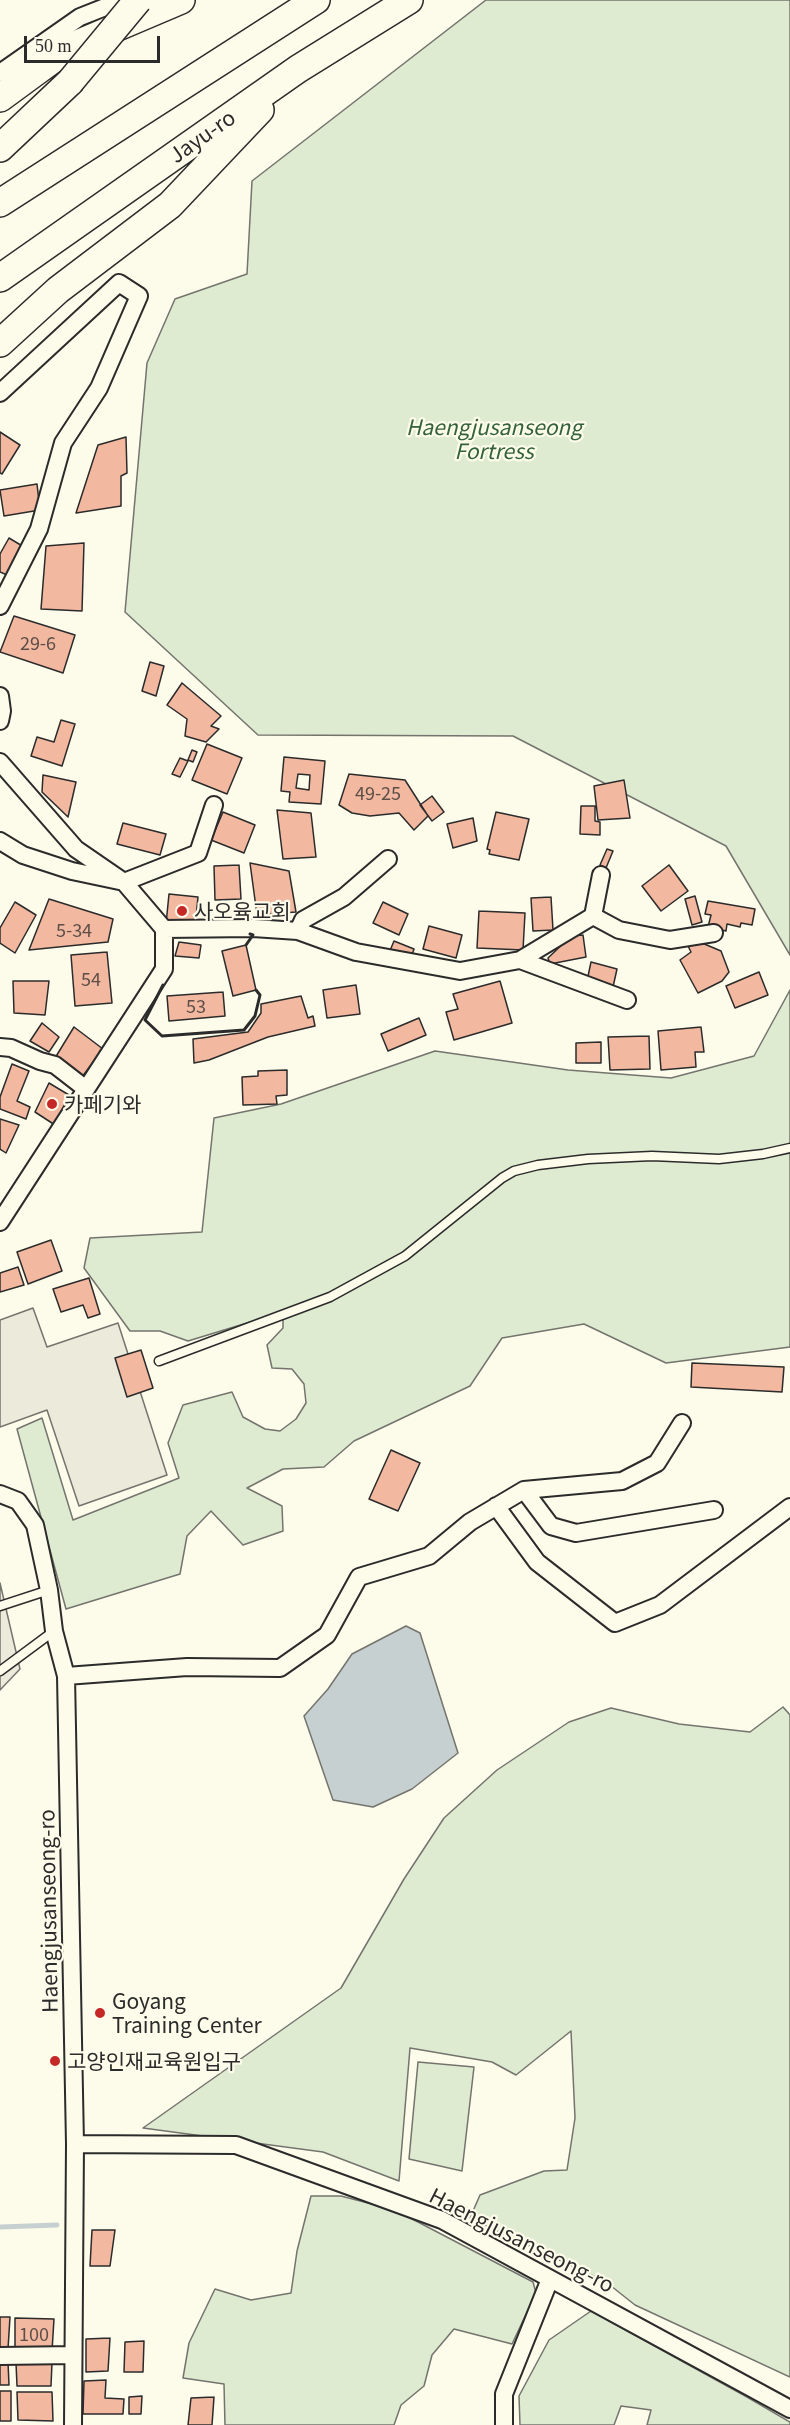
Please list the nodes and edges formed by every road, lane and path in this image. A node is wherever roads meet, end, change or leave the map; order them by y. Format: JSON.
{"nodes":[{"id":1,"x":123,"y":0,"type":"edge"},
{"id":2,"x":138,"y":0,"type":"edge"},
{"id":3,"x":181,"y":0,"type":"edge"},
{"id":4,"x":316,"y":0,"type":"edge"},
{"id":5,"x":409,"y":0,"type":"edge"},
{"id":6,"x":298,"y":69,"type":"junction"},
{"id":7,"x":0,"y":73,"type":"edge"},
{"id":8,"x":0,"y":98,"type":"edge"},
{"id":9,"x":0,"y":148,"type":"edge"},
{"id":10,"x":0,"y":203,"type":"edge"},
{"id":11,"x":0,"y":278,"type":"edge"},
{"id":12,"x":0,"y":343,"type":"edge"},
{"id":13,"x":0,"y":393,"type":"edge"},
{"id":14,"x":0,"y":606,"type":"edge"},
{"id":15,"x":0,"y":696,"type":"edge"},
{"id":16,"x":0,"y":721,"type":"edge"},
{"id":17,"x":0,"y":762,"type":"edge"},
{"id":18,"x":214,"y":805,"type":"dead end"},
{"id":19,"x":0,"y":841,"type":"edge"},
{"id":20,"x":388,"y":859,"type":"dead end"},
{"id":21,"x":601,"y":875,"type":"dead end"},
{"id":22,"x":124,"y":882,"type":"junction"},
{"id":23,"x":593,"y":916,"type":"junction"},
{"id":24,"x":164,"y":929,"type":"junction"},
{"id":25,"x":298,"y":931,"type":"junction"},
{"id":26,"x":714,"y":933,"type":"dead end"},
{"id":27,"x":520,"y":960,"type":"junction"},
{"id":28,"x":627,"y":1000,"type":"dead end"},
{"id":29,"x":0,"y":1047,"type":"edge"},
{"id":30,"x":86,"y":1089,"type":"junction"},
{"id":31,"x":790,"y":1148,"type":"edge"},
{"id":32,"x":0,"y":1222,"type":"edge"},
{"id":33,"x":159,"y":1361,"type":"dead end"},
{"id":34,"x":682,"y":1423,"type":"dead end"},
{"id":35,"x":525,"y":1490,"type":"junction"},
{"id":36,"x":0,"y":1494,"type":"edge"},
{"id":37,"x":496,"y":1506,"type":"junction"},
{"id":38,"x":790,"y":1507,"type":"edge"},
{"id":39,"x":714,"y":1510,"type":"dead end"},
{"id":40,"x":49,"y":1590,"type":"junction"},
{"id":41,"x":0,"y":1606,"type":"edge"},
{"id":42,"x":54,"y":1631,"type":"junction"},
{"id":43,"x":0,"y":1671,"type":"edge"},
{"id":44,"x":66,"y":1676,"type":"junction"},
{"id":45,"x":75,"y":2144,"type":"junction"},
{"id":46,"x":550,"y":2279,"type":"junction"},
{"id":47,"x":0,"y":2355,"type":"edge"},
{"id":48,"x":74,"y":2355,"type":"junction"},
{"id":49,"x":790,"y":2409,"type":"edge"},
{"id":50,"x":74,"y":2425,"type":"edge"},
{"id":51,"x":504,"y":2425,"type":"edge"}],
"edges":[{"from":1,"to":7,"type":"street"},
{"from":2,"to":9,"type":"highway","bridge":true},
{"from":3,"to":8,"type":"highway"},
{"from":4,"to":10,"type":"highway"},
{"from":5,"to":6,"type":"highway","name":"Jayu-ro"},
{"from":6,"to":11,"type":"highway","name":"Jayu-ro"},
{"from":6,"to":12,"type":"highway"},
{"from":13,"to":14,"type":"street"},
{"from":15,"to":16,"type":"street"},
{"from":17,"to":22,"type":"street"},
{"from":18,"to":22,"type":"street"},
{"from":19,"to":22,"type":"street"},
{"from":20,"to":25,"type":"street"},
{"from":21,"to":23,"type":"street"},
{"from":22,"to":24,"type":"street"},
{"from":23,"to":26,"type":"street"},
{"from":23,"to":27,"type":"street"},
{"from":24,"to":25,"type":"street"},
{"from":24,"to":30,"type":"street"},
{"from":25,"to":27,"type":"street"},
{"from":27,"to":28,"type":"street"},
{"from":29,"to":30,"type":"street"},
{"from":30,"to":32,"type":"street"},
{"from":31,"to":33,"type":"lane"},
{"from":34,"to":35,"type":"street"},
{"from":35,"to":37,"type":"street"},
{"from":35,"to":39,"type":"street"},
{"from":36,"to":40,"type":"street","name":"Haengjusanseong-ro"},
{"from":37,"to":38,"type":"street"},
{"from":37,"to":44,"type":"street"},
{"from":40,"to":41,"type":"lane"},
{"from":40,"to":42,"type":"street","name":"Haengjusanseong-ro"},
{"from":42,"to":43,"type":"lane"},
{"from":42,"to":44,"type":"street","name":"Haengjusanseong-ro"},
{"from":44,"to":45,"type":"street","name":"Haengjusanseong-ro"},
{"from":45,"to":46,"type":"street","name":"Haengjusanseong-ro"},
{"from":45,"to":48,"type":"street","name":"Haengjusanseong-ro"},
{"from":46,"to":49,"type":"street","name":"Haengjusanseong-ro"},
{"from":46,"to":51,"type":"street"},
{"from":47,"to":48,"type":"street"},
{"from":48,"to":50,"type":"street","name":"Haengjusanseong-ro"}]}
